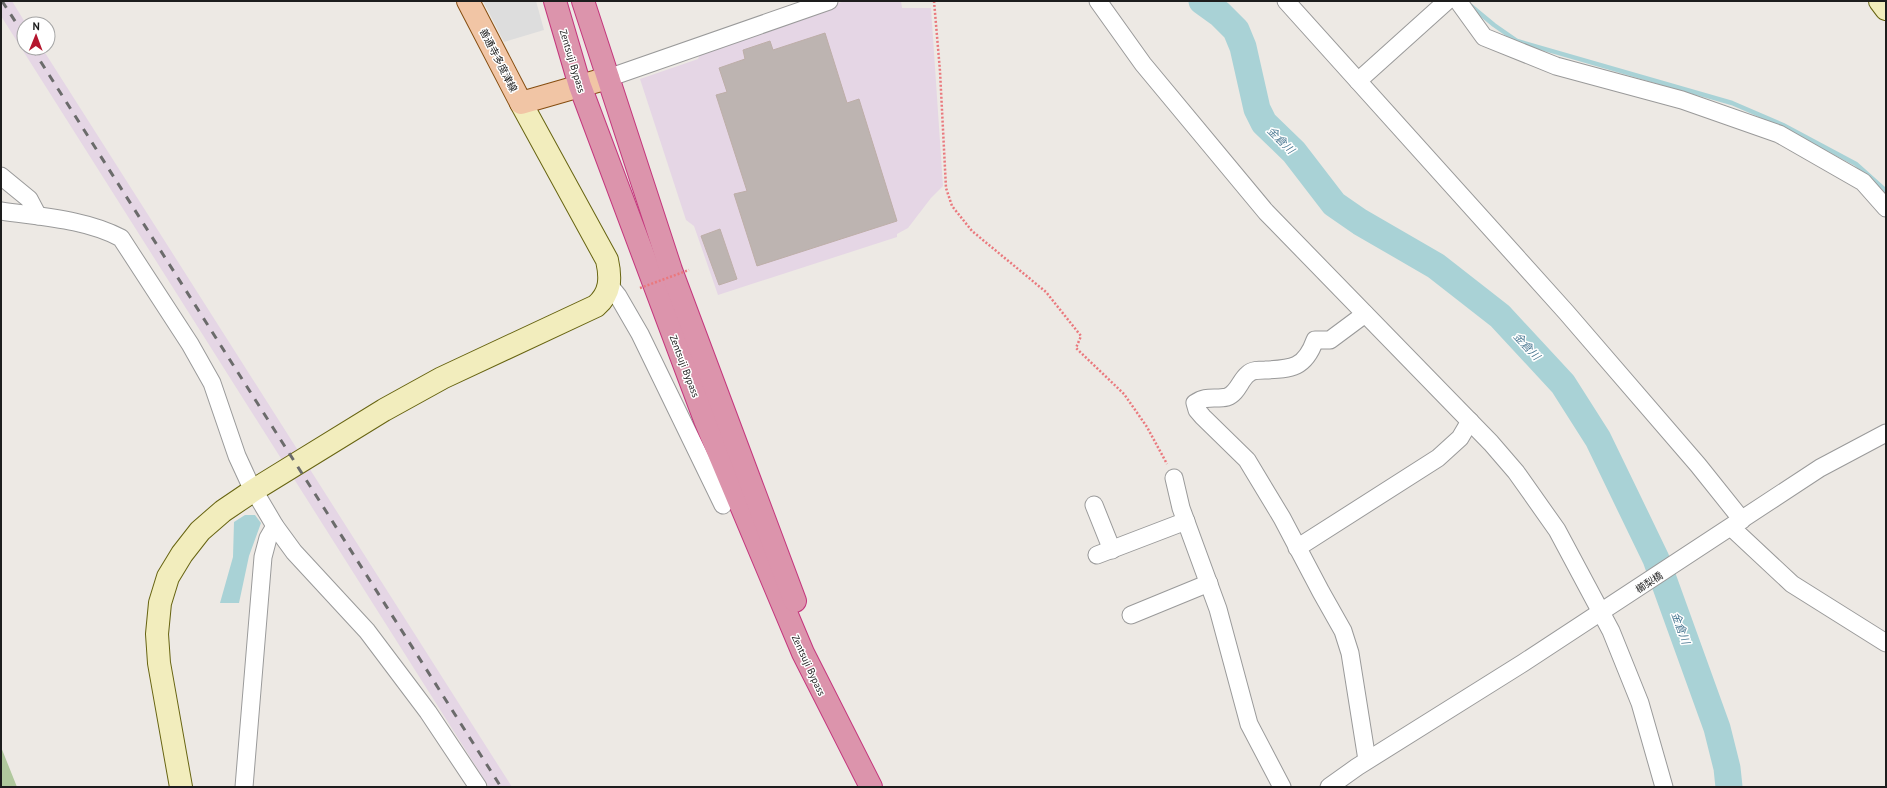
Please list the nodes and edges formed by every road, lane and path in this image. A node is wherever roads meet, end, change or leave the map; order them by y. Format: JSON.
{"nodes":[{"id":1,"x":468,"y":1,"type":"edge"},
{"id":2,"x":555,"y":1,"type":"edge"},
{"id":3,"x":583,"y":1,"type":"edge"},
{"id":4,"x":829,"y":1,"type":"edge"},
{"id":5,"x":934,"y":1,"type":"edge"},
{"id":6,"x":1098,"y":1,"type":"edge"},
{"id":7,"x":1286,"y":1,"type":"edge"},
{"id":8,"x":1447,"y":1,"type":"edge"},
{"id":9,"x":1458,"y":1,"type":"edge"},
{"id":10,"x":1880,"y":1,"type":"edge"},
{"id":11,"x":1886,"y":9,"type":"edge"},
{"id":12,"x":608,"y":78,"type":"junction"},
{"id":13,"x":1358,"y":81,"type":"junction"},
{"id":14,"x":580,"y":86,"type":"junction"},
{"id":15,"x":521,"y":103,"type":"junction"},
{"id":16,"x":1,"y":176,"type":"edge"},
{"id":17,"x":1886,"y":208,"type":"edge"},
{"id":18,"x":1,"y":211,"type":"edge"},
{"id":19,"x":38,"y":216,"type":"junction"},
{"id":20,"x":690,"y":270,"type":"dead end"},
{"id":21,"x":610,"y":286,"type":"junction"},
{"id":22,"x":640,"y":288,"type":"dead end"},
{"id":23,"x":1365,"y":314,"type":"junction"},
{"id":24,"x":1470,"y":421,"type":"junction"},
{"id":25,"x":1886,"y":433,"type":"edge"},
{"id":26,"x":1174,"y":478,"type":"joint"},
{"id":27,"x":254,"y":490,"type":"junction"},
{"id":28,"x":723,"y":505,"type":"dead end"},
{"id":29,"x":1094,"y":505,"type":"dead end"},
{"id":30,"x":1186,"y":521,"type":"junction"},
{"id":31,"x":1737,"y":524,"type":"junction"},
{"id":32,"x":275,"y":526,"type":"junction"},
{"id":33,"x":1298,"y":548,"type":"junction"},
{"id":34,"x":1209,"y":584,"type":"junction"},
{"id":35,"x":1601,"y":613,"type":"junction"},
{"id":36,"x":1131,"y":615,"type":"dead end"},
{"id":37,"x":1886,"y":643,"type":"edge"},
{"id":38,"x":837,"y":721,"type":"junction"},
{"id":39,"x":1367,"y":760,"type":"junction"},
{"id":40,"x":181,"y":787,"type":"edge"},
{"id":41,"x":244,"y":787,"type":"edge"},
{"id":42,"x":478,"y":787,"type":"edge"},
{"id":43,"x":871,"y":787,"type":"edge"},
{"id":44,"x":1282,"y":787,"type":"edge"},
{"id":45,"x":1329,"y":787,"type":"edge"},
{"id":46,"x":1664,"y":787,"type":"edge"}],
"edges":[{"from":1,"to":15,"type":"main road","name":"善通寺多度津線"},
{"from":2,"to":14,"type":"highway","name":"Zentsuji Bypass"},
{"from":3,"to":12,"type":"highway","name":"Zentsuji Bypass"},
{"from":4,"to":12,"type":"street"},
{"from":5,"to":26,"type":"path"},
{"from":6,"to":23,"type":"street"},
{"from":7,"to":13,"type":"street"},
{"from":8,"to":13,"type":"street"},
{"from":9,"to":17,"type":"street"},
{"from":10,"to":11,"type":"street"},
{"from":12,"to":14,"type":"main road","name":"善通寺多度津線"},
{"from":12,"to":38,"type":"highway","name":"Zentsuji Bypass"},
{"from":13,"to":31,"type":"street"},
{"from":14,"to":15,"type":"main road","name":"善通寺多度津線"},
{"from":14,"to":38,"type":"highway","name":"Zentsuji Bypass"},
{"from":15,"to":21,"type":"street"},
{"from":16,"to":19,"type":"street"},
{"from":18,"to":19,"type":"street"},
{"from":19,"to":27,"type":"street"},
{"from":20,"to":22,"type":"path","bridge":true},
{"from":21,"to":27,"type":"street"},
{"from":21,"to":28,"type":"street"},
{"from":23,"to":24,"type":"street"},
{"from":23,"to":33,"type":"street"},
{"from":24,"to":33,"type":"street"},
{"from":24,"to":35,"type":"street"},
{"from":25,"to":31,"type":"street","name":"櫛梨橋"},
{"from":26,"to":30,"type":"street"},
{"from":27,"to":32,"type":"street"},
{"from":27,"to":40,"type":"street"},
{"from":29,"to":30,"type":"street"},
{"from":30,"to":34,"type":"street"},
{"from":31,"to":35,"type":"street","name":"櫛梨橋"},
{"from":31,"to":37,"type":"street"},
{"from":32,"to":41,"type":"street"},
{"from":32,"to":42,"type":"street"},
{"from":33,"to":39,"type":"street"},
{"from":34,"to":36,"type":"street"},
{"from":34,"to":44,"type":"street"},
{"from":35,"to":39,"type":"street","name":"櫛梨橋"},
{"from":35,"to":46,"type":"street"},
{"from":38,"to":43,"type":"highway","name":"Zentsuji Bypass"},
{"from":39,"to":45,"type":"street","name":"櫛梨橋"}]}
